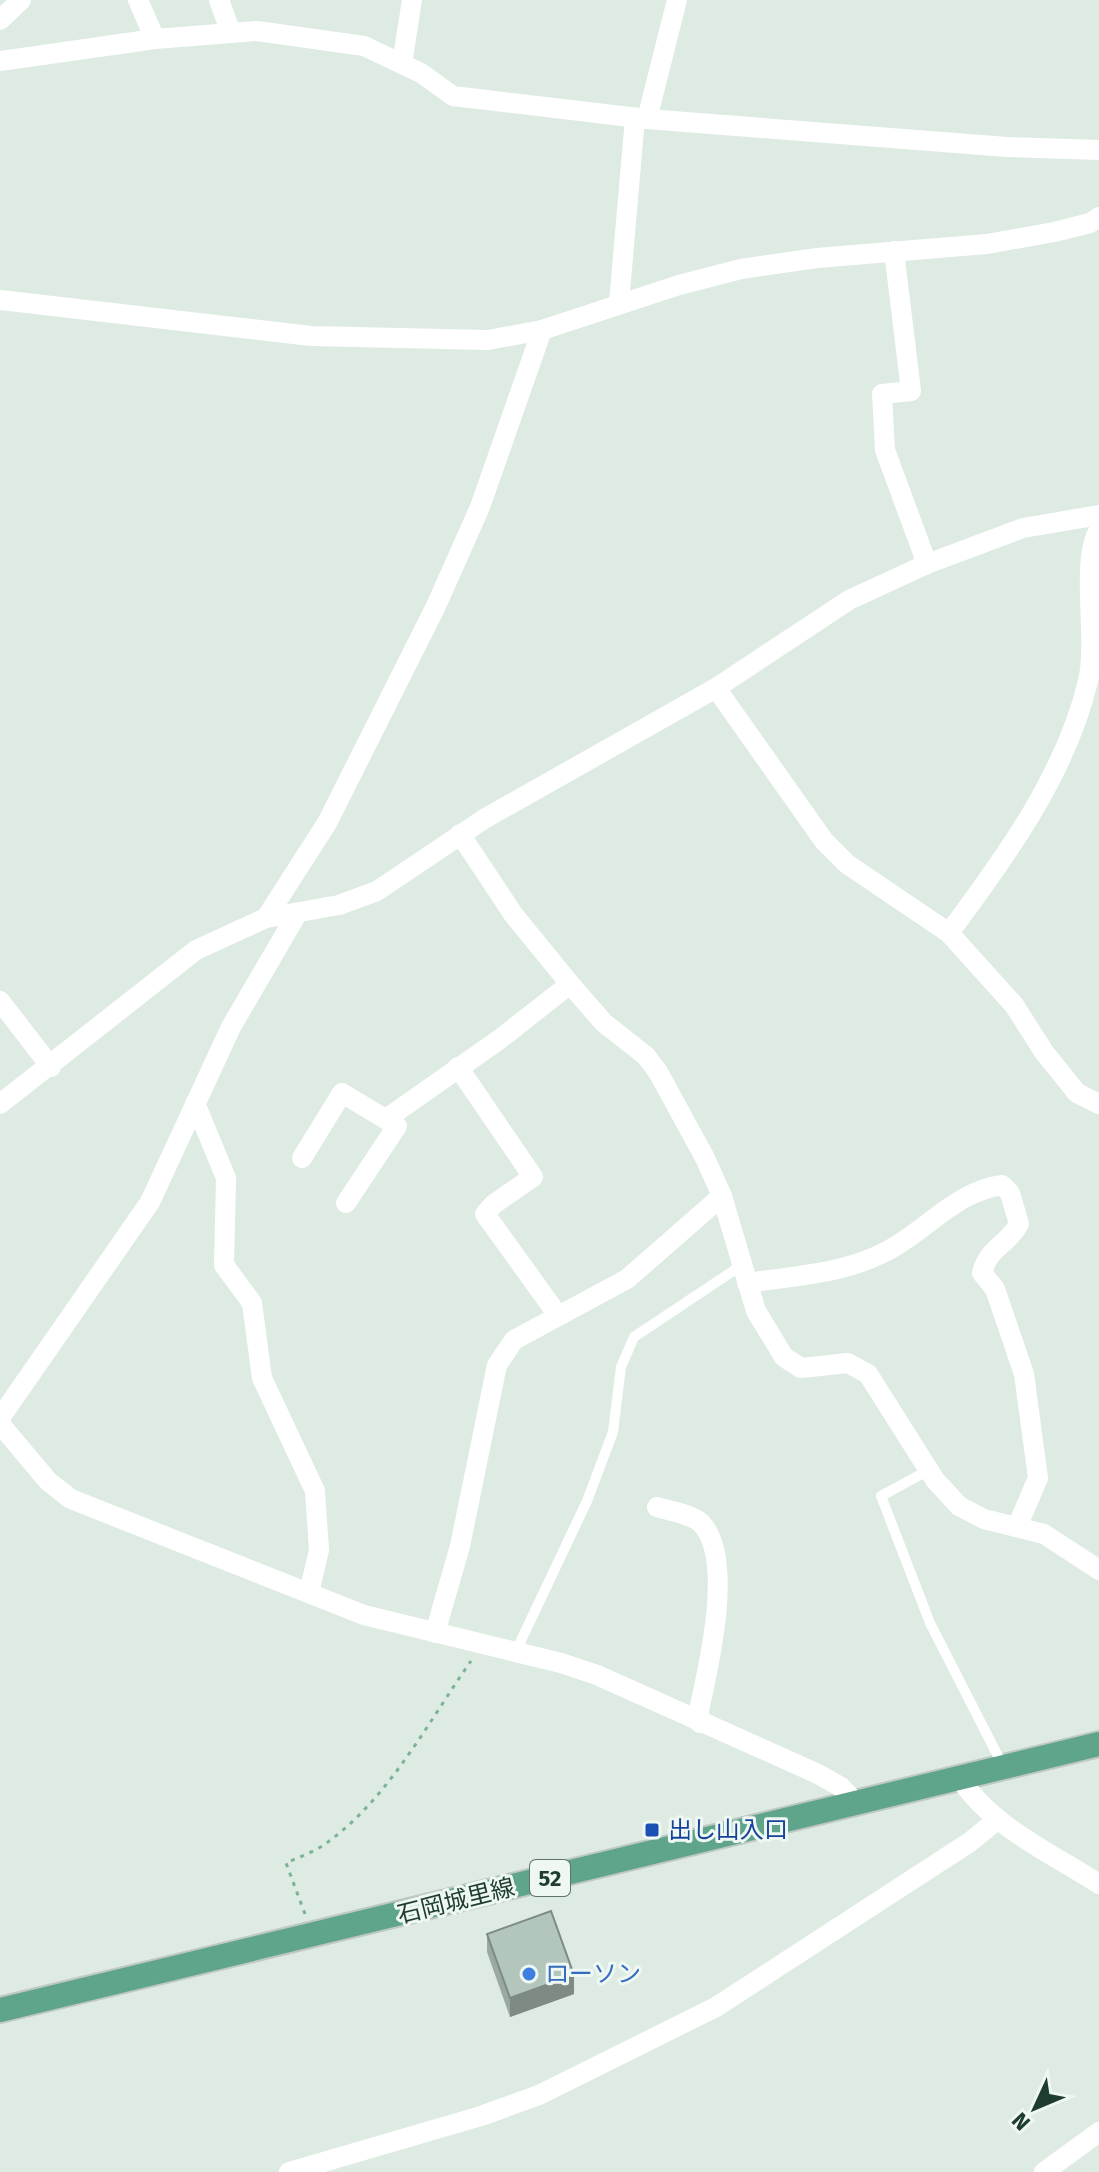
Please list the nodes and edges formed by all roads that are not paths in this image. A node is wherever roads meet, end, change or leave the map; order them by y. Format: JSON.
{"nodes":[{"id":1,"x":21,"y":0,"type":"edge"},
{"id":2,"x":138,"y":0,"type":"edge"},
{"id":3,"x":219,"y":0,"type":"edge"},
{"id":4,"x":412,"y":0,"type":"edge"},
{"id":5,"x":677,"y":0,"type":"edge"},
{"id":6,"x":0,"y":20,"type":"edge"},
{"id":7,"x":231,"y":33,"type":"junction"},
{"id":8,"x":155,"y":39,"type":"junction"},
{"id":9,"x":0,"y":61,"type":"edge"},
{"id":10,"x":402,"y":64,"type":"junction"},
{"id":11,"x":641,"y":118,"type":"junction"},
{"id":12,"x":1099,"y":150,"type":"edge"},
{"id":13,"x":1099,"y":217,"type":"edge"},
{"id":14,"x":894,"y":251,"type":"junction"},
{"id":15,"x":0,"y":300,"type":"edge"},
{"id":16,"x":619,"y":303,"type":"junction"},
{"id":17,"x":542,"y":330,"type":"junction"},
{"id":18,"x":1099,"y":515,"type":"edge"},
{"id":19,"x":1099,"y":530,"type":"edge"},
{"id":20,"x":927,"y":564,"type":"junction"},
{"id":21,"x":716,"y":688,"type":"junction"},
{"id":22,"x":460,"y":834,"type":"junction"},
{"id":23,"x":297,"y":914,"type":"junction"},
{"id":24,"x":266,"y":918,"type":"junction"},
{"id":25,"x":949,"y":933,"type":"junction"},
{"id":26,"x":570,"y":984,"type":"junction"},
{"id":27,"x":0,"y":1001,"type":"edge"},
{"id":28,"x":51,"y":1067,"type":"junction"},
{"id":29,"x":458,"y":1067,"type":"junction"},
{"id":30,"x":195,"y":1103,"type":"junction"},
{"id":31,"x":0,"y":1104,"type":"edge"},
{"id":32,"x":1099,"y":1104,"type":"edge"},
{"id":33,"x":386,"y":1119,"type":"junction"},
{"id":34,"x":302,"y":1158,"type":"dead end"},
{"id":35,"x":722,"y":1196,"type":"junction"},
{"id":36,"x":346,"y":1203,"type":"dead end"},
{"id":37,"x":744,"y":1274,"type":"junction"},
{"id":38,"x":557,"y":1314,"type":"junction"},
{"id":39,"x":2,"y":1424,"type":"edge"},
{"id":40,"x":0,"y":1453,"type":"edge"},
{"id":41,"x":929,"y":1470,"type":"junction"},
{"id":42,"x":657,"y":1507,"type":"dead end"},
{"id":43,"x":1017,"y":1527,"type":"junction"},
{"id":44,"x":1099,"y":1570,"type":"edge"},
{"id":45,"x":309,"y":1593,"type":"junction"},
{"id":46,"x":435,"y":1633,"type":"junction"},
{"id":47,"x":514,"y":1654,"type":"junction"},
{"id":48,"x":700,"y":1723,"type":"junction"},
{"id":49,"x":1099,"y":1744,"type":"edge"},
{"id":50,"x":1003,"y":1766,"type":"junction"},
{"id":51,"x":959,"y":1777,"type":"junction"},
{"id":52,"x":855,"y":1802,"type":"junction"},
{"id":53,"x":998,"y":1819,"type":"junction"},
{"id":54,"x":1099,"y":1884,"type":"edge"},
{"id":55,"x":0,"y":2010,"type":"edge"},
{"id":56,"x":1099,"y":2132,"type":"edge"},
{"id":57,"x":289,"y":2172,"type":"edge"},
{"id":58,"x":1044,"y":2172,"type":"edge"}],
"edges":[{"from":1,"to":6,"type":"street"},
{"from":2,"to":8,"type":"street"},
{"from":3,"to":7,"type":"street"},
{"from":4,"to":10,"type":"street"},
{"from":5,"to":11,"type":"street"},
{"from":7,"to":8,"type":"street"},
{"from":7,"to":10,"type":"street"},
{"from":8,"to":9,"type":"street"},
{"from":10,"to":11,"type":"street"},
{"from":11,"to":12,"type":"street"},
{"from":11,"to":16,"type":"street"},
{"from":13,"to":14,"type":"street"},
{"from":14,"to":16,"type":"street"},
{"from":14,"to":20,"type":"street"},
{"from":15,"to":17,"type":"street"},
{"from":16,"to":17,"type":"street"},
{"from":17,"to":24,"type":"street"},
{"from":18,"to":20,"type":"street"},
{"from":19,"to":25,"type":"street"},
{"from":20,"to":21,"type":"street"},
{"from":21,"to":22,"type":"street"},
{"from":21,"to":25,"type":"street"},
{"from":22,"to":23,"type":"street"},
{"from":22,"to":26,"type":"street"},
{"from":23,"to":24,"type":"street"},
{"from":23,"to":30,"type":"street"},
{"from":24,"to":28,"type":"street"},
{"from":25,"to":32,"type":"street"},
{"from":26,"to":29,"type":"street"},
{"from":26,"to":35,"type":"street"},
{"from":27,"to":28,"type":"street"},
{"from":28,"to":31,"type":"street"},
{"from":29,"to":33,"type":"street"},
{"from":29,"to":38,"type":"street"},
{"from":30,"to":39,"type":"street"},
{"from":30,"to":45,"type":"street"},
{"from":33,"to":34,"type":"street"},
{"from":33,"to":36,"type":"street"},
{"from":35,"to":37,"type":"street"},
{"from":35,"to":38,"type":"street"},
{"from":37,"to":41,"type":"street"},
{"from":37,"to":43,"type":"street"},
{"from":37,"to":47,"type":"lane"},
{"from":38,"to":46,"type":"street"},
{"from":39,"to":40,"type":"street"},
{"from":39,"to":45,"type":"street"},
{"from":41,"to":43,"type":"street"},
{"from":41,"to":50,"type":"lane"},
{"from":42,"to":48,"type":"street"},
{"from":43,"to":44,"type":"street"},
{"from":45,"to":46,"type":"street"},
{"from":46,"to":47,"type":"street"},
{"from":47,"to":48,"type":"street"},
{"from":48,"to":52,"type":"street"},
{"from":49,"to":50,"type":"main road","name":"石岡城里線","number":"52"},
{"from":50,"to":51,"type":"main road","name":"石岡城里線","number":"52"},
{"from":51,"to":52,"type":"main road","name":"石岡城里線","number":"52"},
{"from":51,"to":53,"type":"street"},
{"from":52,"to":55,"type":"main road","name":"石岡城里線","number":"52"},
{"from":53,"to":54,"type":"street"},
{"from":53,"to":57,"type":"street"},
{"from":56,"to":58,"type":"street"}]}
